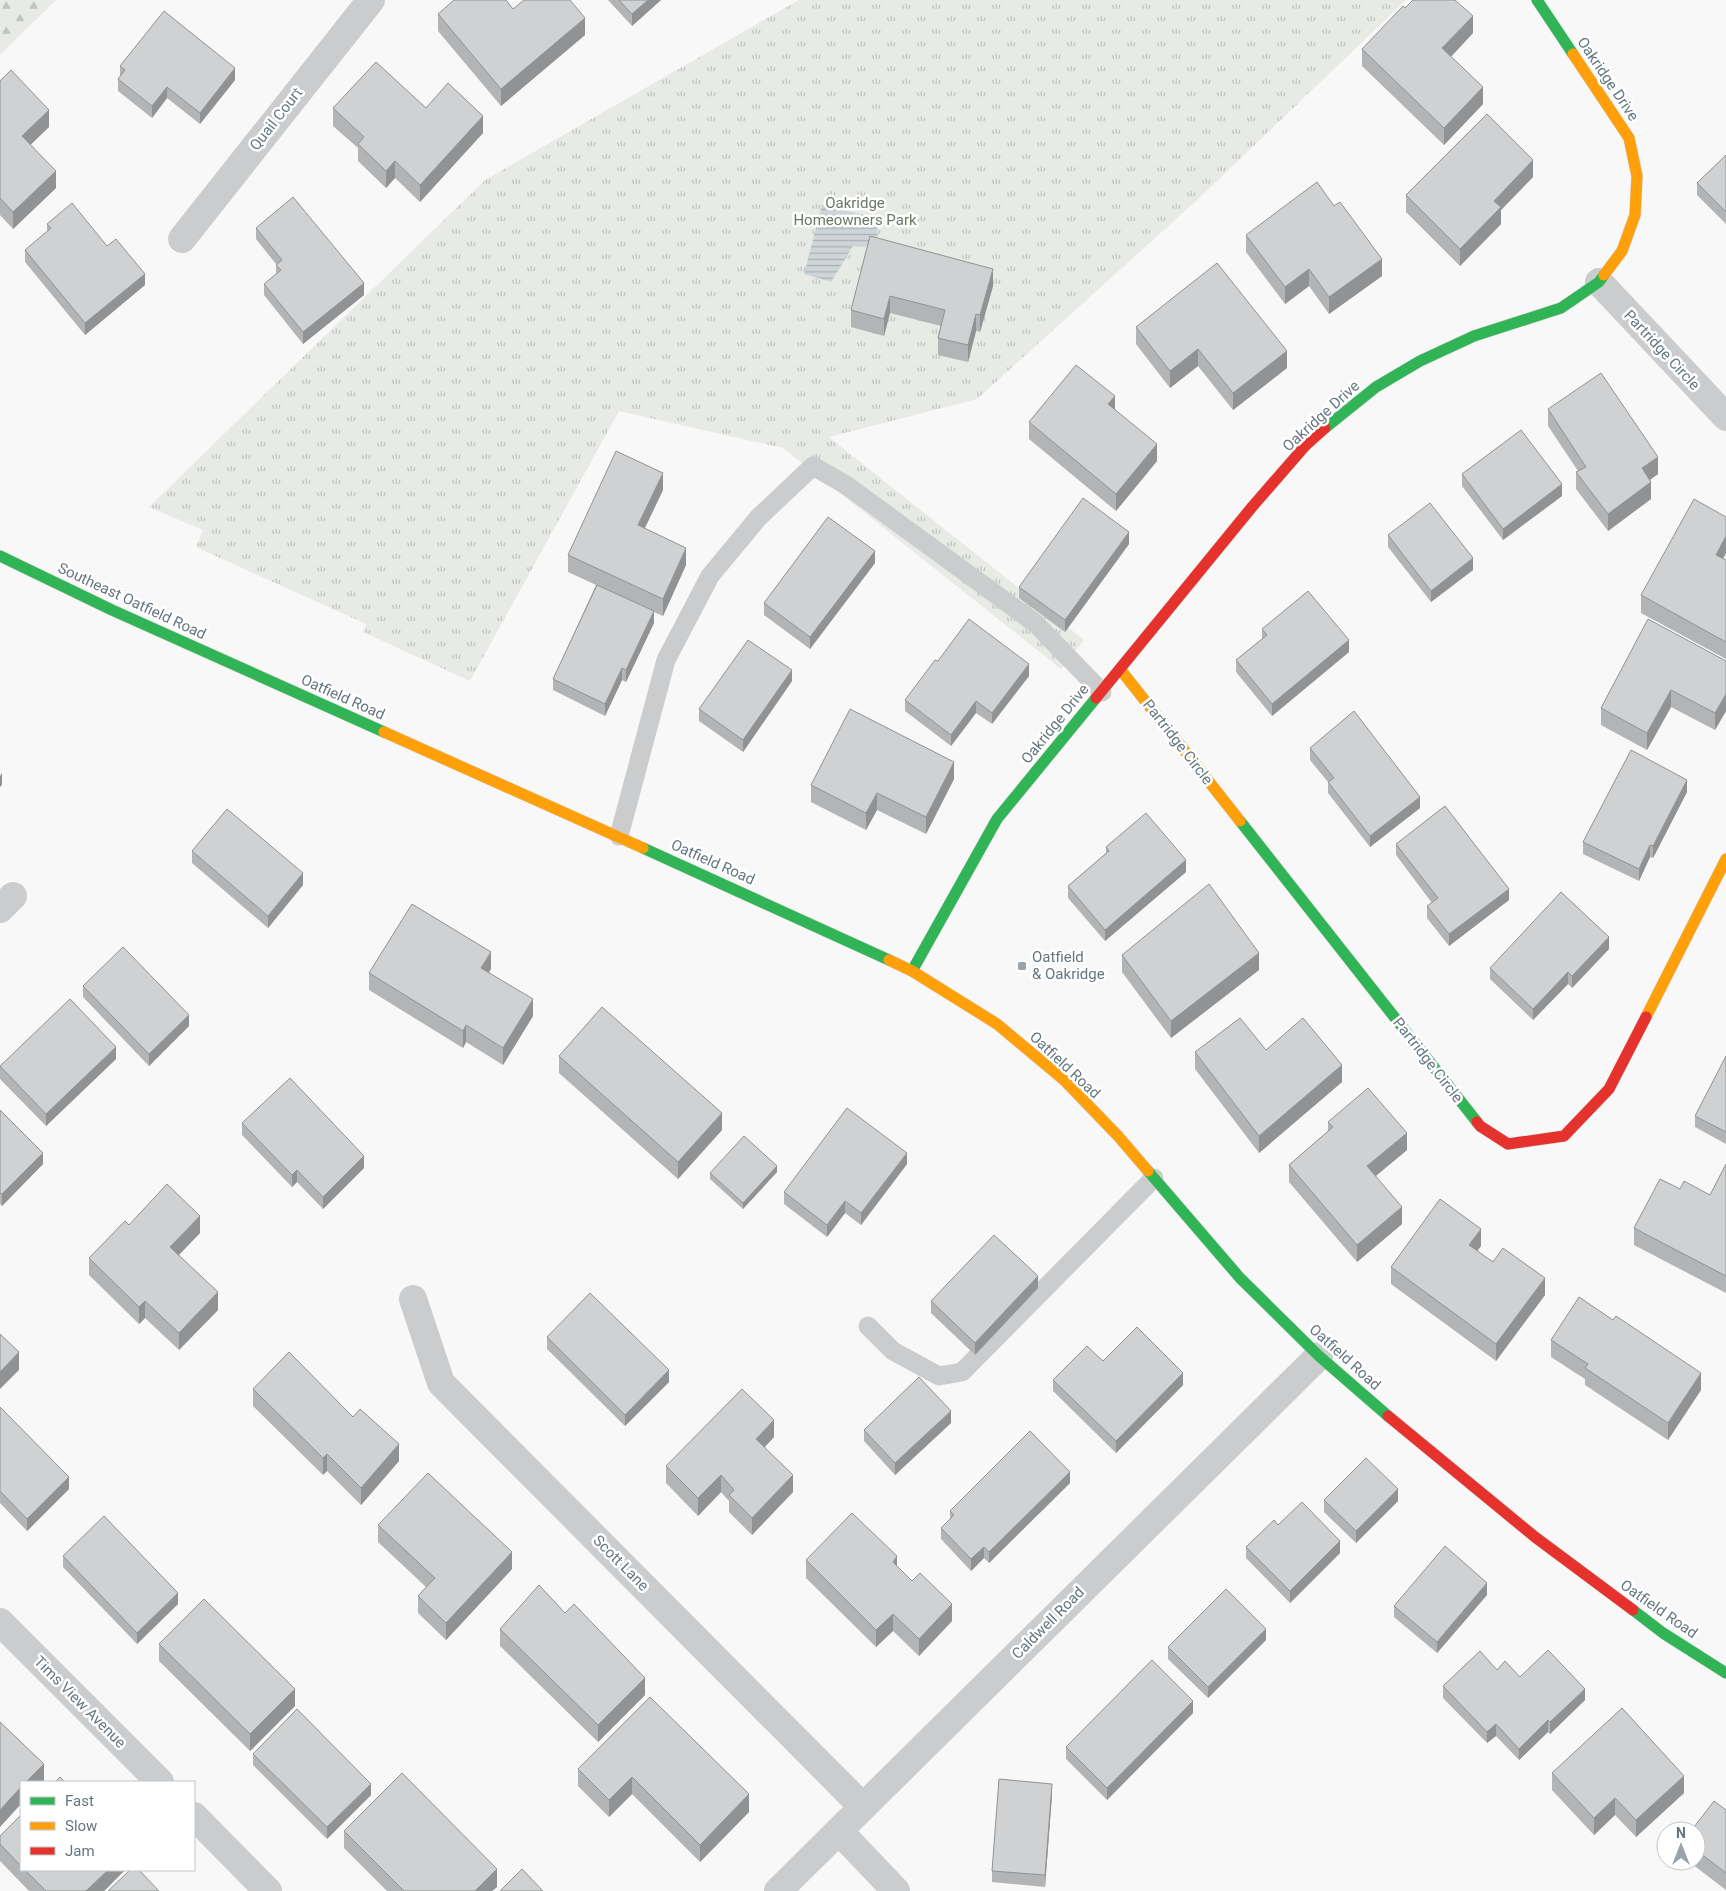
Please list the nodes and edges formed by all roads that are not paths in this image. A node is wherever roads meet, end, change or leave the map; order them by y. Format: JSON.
{"nodes":[{"id":1,"x":371,"y":0,"type":"edge"},
{"id":2,"x":1537,"y":0,"type":"edge"},
{"id":3,"x":182,"y":240,"type":"dead end"},
{"id":4,"x":1599,"y":282,"type":"junction"},
{"id":5,"x":1726,"y":417,"type":"edge"},
{"id":6,"x":0,"y":556,"type":"edge"},
{"id":7,"x":1120,"y":669,"type":"junction"},
{"id":8,"x":252,"y":673,"type":"joint"},
{"id":9,"x":1102,"y":692,"type":"junction"},
{"id":10,"x":619,"y":836,"type":"junction"},
{"id":11,"x":1726,"y":859,"type":"edge"},
{"id":12,"x":912,"y":971,"type":"junction"},
{"id":13,"x":1154,"y":1178,"type":"junction"},
{"id":14,"x":412,"y":1299,"type":"dead end"},
{"id":15,"x":868,"y":1326,"type":"dead end"},
{"id":16,"x":1319,"y":1356,"type":"junction"},
{"id":17,"x":0,"y":1622,"type":"edge"},
{"id":18,"x":1726,"y":1673,"type":"edge"},
{"id":19,"x":159,"y":1781,"type":"edge"},
{"id":20,"x":863,"y":1807,"type":"junction"},
{"id":21,"x":195,"y":1817,"type":"edge"},
{"id":22,"x":839,"y":1831,"type":"junction"},
{"id":23,"x":268,"y":1891,"type":"edge"},
{"id":24,"x":778,"y":1891,"type":"edge"},
{"id":25,"x":896,"y":1891,"type":"edge"}],
"edges":[{"from":1,"to":3,"type":"street","name":"Quail Court"},
{"from":2,"to":4,"type":"street","name":"Oakridge Drive"},
{"from":4,"to":5,"type":"street","name":"Partridge Circle"},
{"from":4,"to":7,"type":"street","name":"Oakridge Drive"},
{"from":6,"to":8,"type":"street","name":"Southeast Oatfield Road"},
{"from":7,"to":9,"type":"street","name":"Oakridge Drive"},
{"from":7,"to":11,"type":"street","name":"Partridge Circle"},
{"from":8,"to":10,"type":"street","name":"Oatfield Road"},
{"from":9,"to":10,"type":"lane"},
{"from":9,"to":12,"type":"street","name":"Oakridge Drive"},
{"from":10,"to":12,"type":"street","name":"Oatfield Road"},
{"from":12,"to":13,"type":"street","name":"Oatfield Road"},
{"from":13,"to":15,"type":"lane"},
{"from":13,"to":16,"type":"street","name":"Oatfield Road"},
{"from":14,"to":20,"type":"street","name":"Scott Lane"},
{"from":16,"to":18,"type":"street","name":"Oatfield Road"},
{"from":16,"to":20,"type":"street","name":"Caldwell Road"},
{"from":17,"to":19,"type":"street","name":"Tims View Avenue"},
{"from":20,"to":22,"type":"street","name":"Caldwell Road"},
{"from":21,"to":23,"type":"street"},
{"from":22,"to":24,"type":"street","name":"Caldwell Road"},
{"from":22,"to":25,"type":"street"}]}
